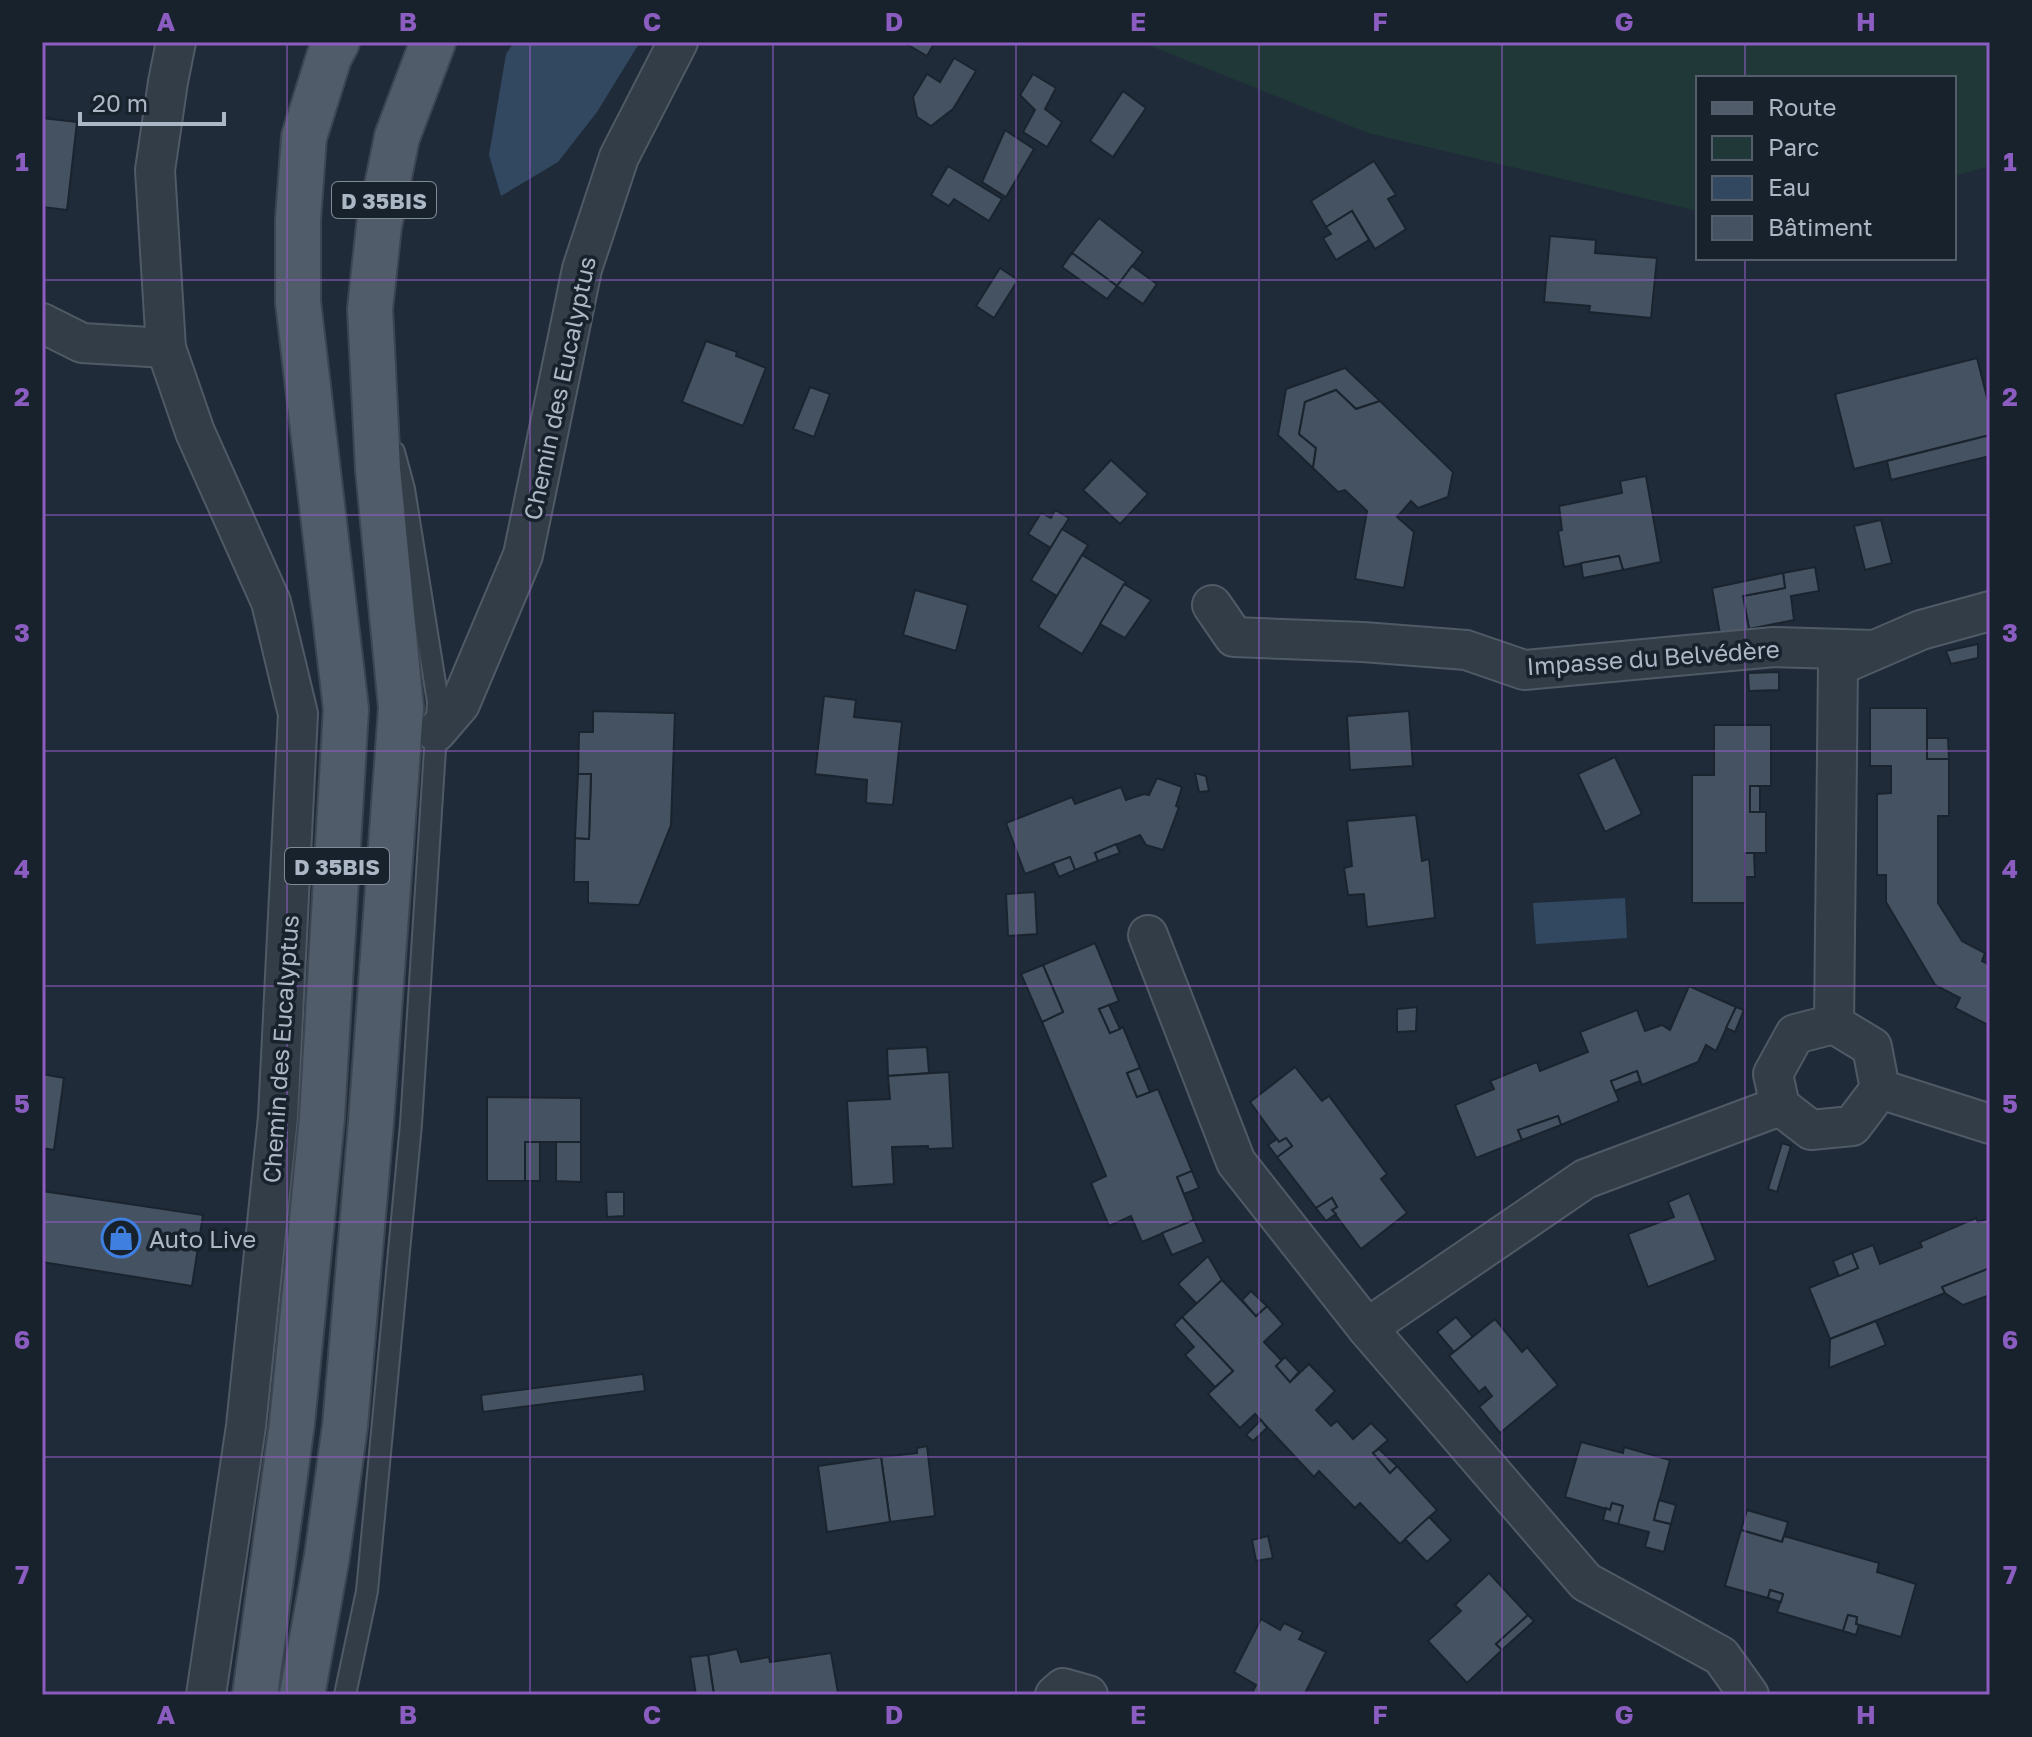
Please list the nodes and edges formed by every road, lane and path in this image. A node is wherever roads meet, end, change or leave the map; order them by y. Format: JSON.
{"nodes":[{"id":1,"x":176,"y":42,"type":"edge"},
{"id":2,"x":337,"y":42,"type":"edge"},
{"id":3,"x":433,"y":42,"type":"edge"},
{"id":4,"x":678,"y":42,"type":"edge"},
{"id":5,"x":42,"y":323,"type":"edge"},
{"id":6,"x":166,"y":348,"type":"junction"},
{"id":7,"x":372,"y":364,"type":"junction"},
{"id":8,"x":1212,"y":605,"type":"dead end"},
{"id":9,"x":1990,"y":611,"type":"edge"},
{"id":10,"x":1874,"y":650,"type":"junction"},
{"id":11,"x":436,"y":732,"type":"junction"},
{"id":12,"x":1148,"y":935,"type":"dead end"},
{"id":13,"x":1834,"y":1024,"type":"junction"},
{"id":14,"x":1880,"y":1089,"type":"junction"},
{"id":15,"x":1780,"y":1106,"type":"junction"},
{"id":16,"x":1990,"y":1124,"type":"edge"},
{"id":17,"x":1367,"y":1328,"type":"junction"},
{"id":18,"x":206,"y":1695,"type":"edge"},
{"id":19,"x":255,"y":1695,"type":"edge"},
{"id":20,"x":302,"y":1695,"type":"edge"},
{"id":21,"x":345,"y":1695,"type":"edge"},
{"id":22,"x":1055,"y":1695,"type":"edge"},
{"id":23,"x":1088,"y":1695,"type":"edge"},
{"id":24,"x":1749,"y":1695,"type":"edge"}],
"edges":[{"from":1,"to":6,"type":"street","name":"Chemin des Eucalyptus"},
{"from":2,"to":19,"type":"main road","name":"Chemin des Eucalyptus","number":"D 35BIS"},
{"from":3,"to":7,"type":"main road","number":"D 35BIS"},
{"from":4,"to":11,"type":"street","name":"Chemin des Eucalyptus"},
{"from":5,"to":6,"type":"street"},
{"from":6,"to":18,"type":"street","name":"Chemin des Eucalyptus"},
{"from":7,"to":11,"type":"lane"},
{"from":7,"to":20,"type":"main road","number":"D 35BIS"},
{"from":8,"to":10,"type":"street","name":"Impasse du Belvédère"},
{"from":9,"to":10,"type":"street","name":"Impasse du Belvédère"},
{"from":10,"to":13,"type":"street","name":"Impasse du Belvédère"},
{"from":11,"to":21,"type":"lane"},
{"from":12,"to":17,"type":"street"},
{"from":13,"to":14,"type":"street"},
{"from":13,"to":15,"type":"street"},
{"from":14,"to":15,"type":"street"},
{"from":14,"to":16,"type":"street"},
{"from":15,"to":17,"type":"street"},
{"from":17,"to":24,"type":"street"},
{"from":22,"to":23,"type":"street"}]}
